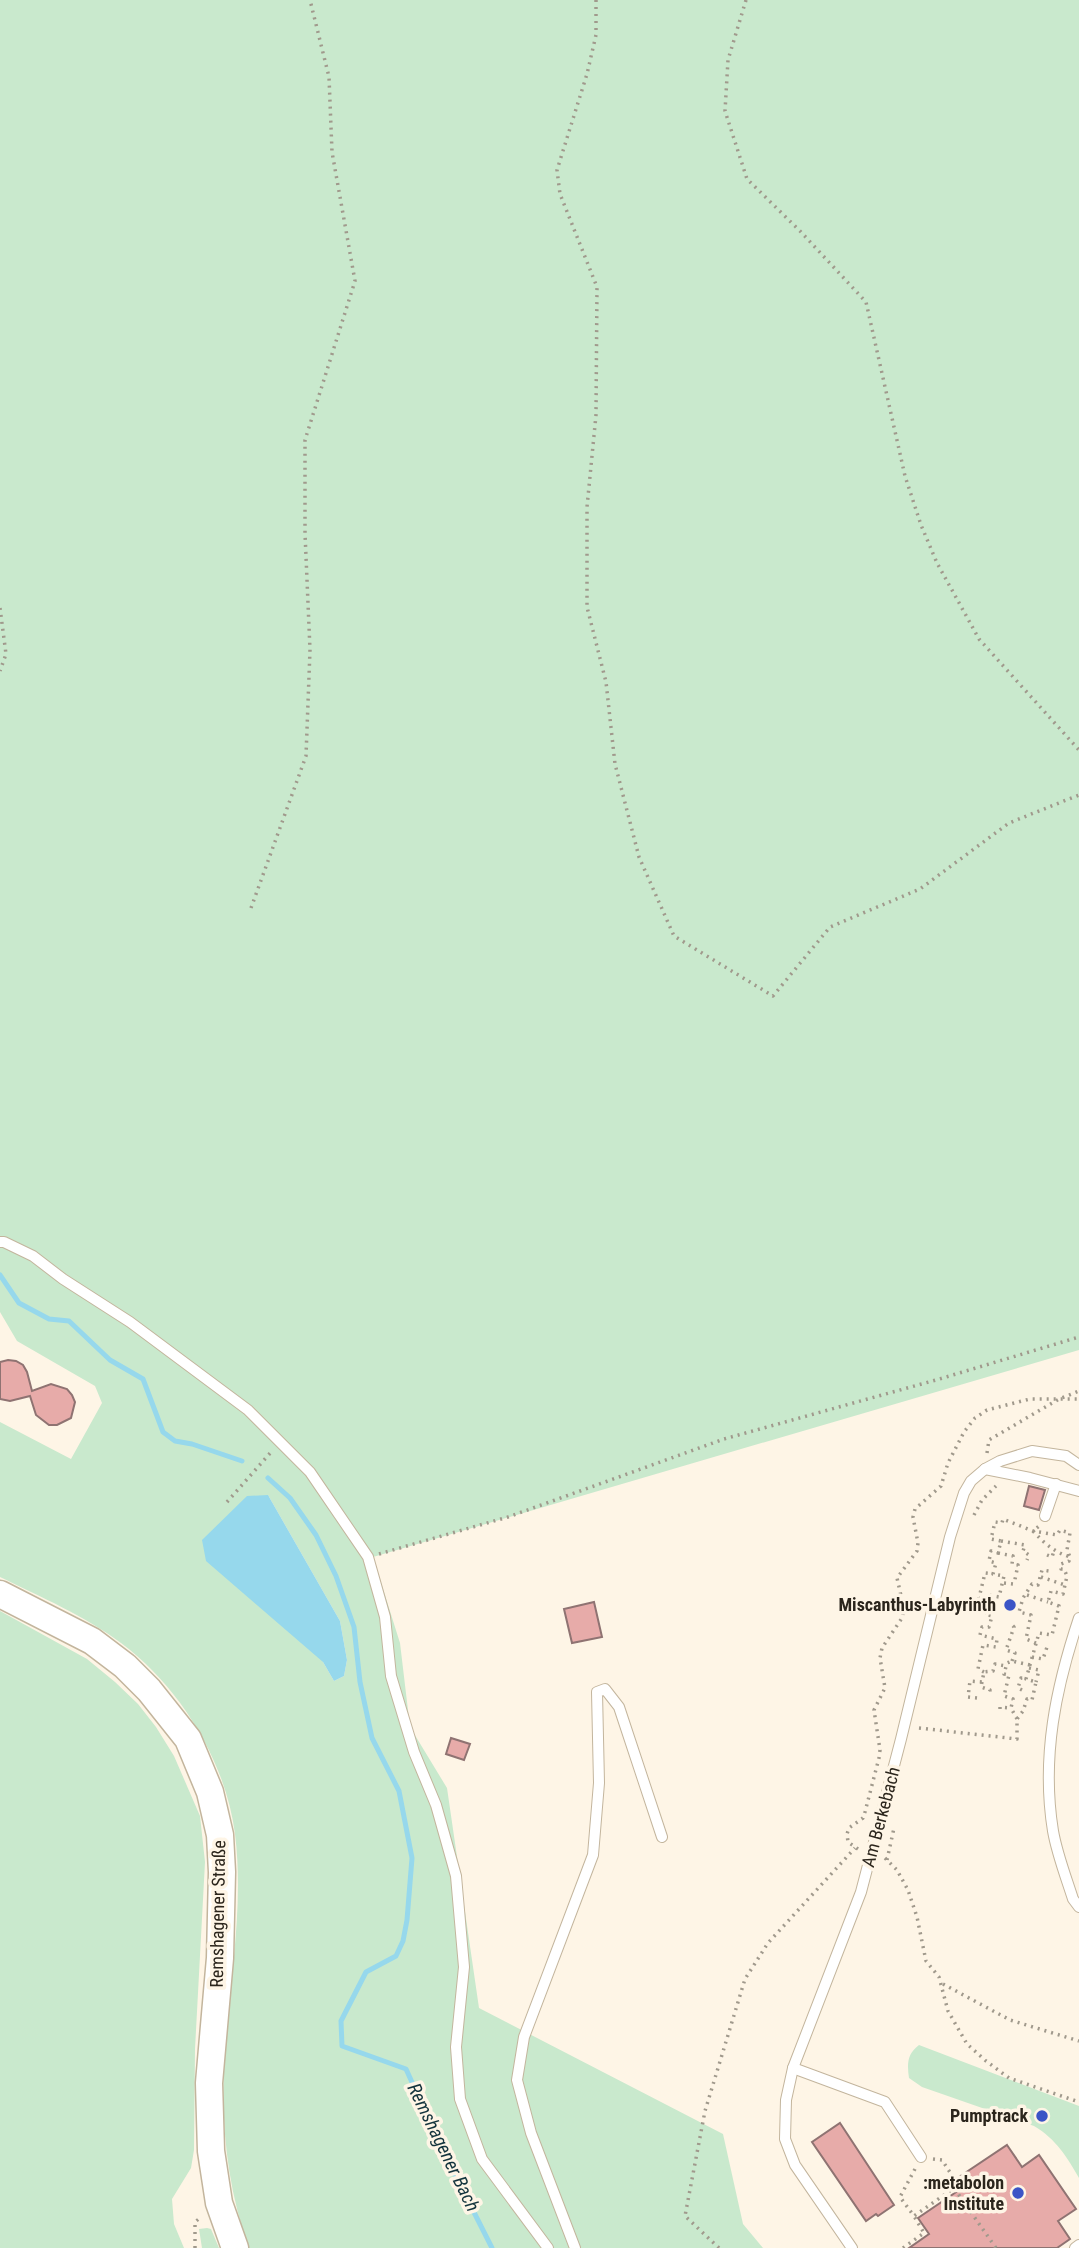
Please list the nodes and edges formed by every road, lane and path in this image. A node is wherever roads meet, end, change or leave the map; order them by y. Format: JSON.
{"nodes":[{"id":1,"x":310,"y":0,"type":"edge"},
{"id":2,"x":596,"y":0,"type":"edge"},
{"id":3,"x":746,"y":0,"type":"edge"},
{"id":4,"x":0,"y":608,"type":"edge"},
{"id":5,"x":0,"y":671,"type":"edge"},
{"id":6,"x":1079,"y":750,"type":"edge"},
{"id":7,"x":1079,"y":795,"type":"edge"},
{"id":8,"x":251,"y":908,"type":"dead end"},
{"id":9,"x":0,"y":1242,"type":"edge"},
{"id":10,"x":1079,"y":1337,"type":"edge"},
{"id":11,"x":1079,"y":1391,"type":"edge"},
{"id":12,"x":1059,"y":1399,"type":"junction"},
{"id":13,"x":1079,"y":1399,"type":"edge"},
{"id":14,"x":281,"y":1441,"type":"junction"},
{"id":15,"x":1079,"y":1465,"type":"edge"},
{"id":16,"x":985,"y":1469,"type":"junction"},
{"id":17,"x":1030,"y":1478,"type":"junction"},
{"id":18,"x":1056,"y":1484,"type":"junction"},
{"id":19,"x":1079,"y":1491,"type":"edge"},
{"id":20,"x":227,"y":1502,"type":"dead end"},
{"id":21,"x":1045,"y":1516,"type":"joint"},
{"id":22,"x":971,"y":1522,"type":"dead end"},
{"id":23,"x":1033,"y":1531,"type":"junction"},
{"id":24,"x":1001,"y":1541,"type":"junction"},
{"id":25,"x":1054,"y":1551,"type":"junction"},
{"id":26,"x":999,"y":1553,"type":"junction"},
{"id":27,"x":1047,"y":1555,"type":"dead end"},
{"id":28,"x":368,"y":1557,"type":"junction"},
{"id":29,"x":1070,"y":1557,"type":"junction"},
{"id":30,"x":1027,"y":1560,"type":"dead end"},
{"id":31,"x":1050,"y":1567,"type":"dead end"},
{"id":32,"x":993,"y":1574,"type":"junction"},
{"id":33,"x":1041,"y":1577,"type":"junction"},
{"id":34,"x":1004,"y":1583,"type":"junction"},
{"id":35,"x":1065,"y":1585,"type":"junction"},
{"id":36,"x":0,"y":1594,"type":"edge"},
{"id":37,"x":1026,"y":1595,"type":"junction"},
{"id":38,"x":1008,"y":1599,"type":"dead end"},
{"id":39,"x":987,"y":1601,"type":"junction"},
{"id":40,"x":1048,"y":1602,"type":"junction"},
{"id":41,"x":1020,"y":1608,"type":"junction"},
{"id":42,"x":1079,"y":1618,"type":"edge"},
{"id":43,"x":1012,"y":1625,"type":"dead end"},
{"id":44,"x":998,"y":1639,"type":"junction"},
{"id":45,"x":1009,"y":1642,"type":"junction"},
{"id":46,"x":1036,"y":1643,"type":"junction"},
{"id":47,"x":1047,"y":1647,"type":"dead end"},
{"id":48,"x":1032,"y":1657,"type":"junction"},
{"id":49,"x":1012,"y":1661,"type":"junction"},
{"id":50,"x":1006,"y":1666,"type":"junction"},
{"id":51,"x":1029,"y":1667,"type":"junction"},
{"id":52,"x":984,"y":1672,"type":"junction"},
{"id":53,"x":1026,"y":1679,"type":"junction"},
{"id":54,"x":982,"y":1682,"type":"junction"},
{"id":55,"x":1037,"y":1682,"type":"junction"},
{"id":56,"x":1022,"y":1690,"type":"dead end"},
{"id":57,"x":989,"y":1696,"type":"dead end"},
{"id":58,"x":977,"y":1698,"type":"dead end"},
{"id":59,"x":1011,"y":1708,"type":"junction"},
{"id":60,"x":1000,"y":1709,"type":"dead end"},
{"id":61,"x":1017,"y":1719,"type":"junction"},
{"id":62,"x":920,"y":1722,"type":"dead end"},
{"id":63,"x":919,"y":1728,"type":"junction"},
{"id":64,"x":917,"y":1739,"type":"dead end"},
{"id":65,"x":895,"y":1827,"type":"dead end"},
{"id":66,"x":662,"y":1837,"type":"dead end"},
{"id":67,"x":855,"y":1848,"type":"junction"},
{"id":68,"x":872,"y":1853,"type":"junction"},
{"id":69,"x":887,"y":1860,"type":"junction"},
{"id":70,"x":1079,"y":1907,"type":"edge"},
{"id":71,"x":943,"y":1984,"type":"junction"},
{"id":72,"x":1079,"y":2041,"type":"edge"},
{"id":73,"x":793,"y":2068,"type":"junction"},
{"id":74,"x":1079,"y":2102,"type":"edge"},
{"id":75,"x":921,"y":2157,"type":"junction"},
{"id":76,"x":954,"y":2188,"type":"junction"},
{"id":77,"x":914,"y":2217,"type":"junction"},
{"id":78,"x":1079,"y":2245,"type":"edge"},
{"id":79,"x":234,"y":2248,"type":"edge"},
{"id":80,"x":548,"y":2248,"type":"edge"},
{"id":81,"x":575,"y":2248,"type":"edge"},
{"id":82,"x":719,"y":2248,"type":"edge"},
{"id":83,"x":852,"y":2248,"type":"edge"},
{"id":84,"x":903,"y":2248,"type":"edge"},
{"id":85,"x":996,"y":2248,"type":"edge"},
{"id":86,"x":1075,"y":2248,"type":"edge"}],
"edges":[{"from":1,"to":8,"type":"path"},
{"from":2,"to":7,"type":"path"},
{"from":3,"to":6,"type":"path"},
{"from":4,"to":5,"type":"path"},
{"from":9,"to":14,"type":"lane"},
{"from":10,"to":28,"type":"path"},
{"from":11,"to":12,"type":"path"},
{"from":12,"to":13,"type":"path"},
{"from":12,"to":16,"type":"path"},
{"from":12,"to":67,"type":"path"},
{"from":14,"to":20,"type":"path"},
{"from":14,"to":28,"type":"lane"},
{"from":15,"to":16,"type":"lane","name":"Am Berkebach"},
{"from":16,"to":17,"type":"lane"},
{"from":16,"to":68,"type":"lane","name":"Am Berkebach"},
{"from":17,"to":18,"type":"lane"},
{"from":17,"to":22,"type":"path"},
{"from":18,"to":19,"type":"lane"},
{"from":18,"to":21,"type":"lane"},
{"from":21,"to":23,"type":"path"},
{"from":23,"to":24,"type":"path"},
{"from":23,"to":25,"type":"path"},
{"from":23,"to":29,"type":"path"},
{"from":24,"to":26,"type":"path"},
{"from":24,"to":30,"type":"path"},
{"from":25,"to":27,"type":"path"},
{"from":25,"to":29,"type":"path"},
{"from":26,"to":32,"type":"path"},
{"from":26,"to":34,"type":"path"},
{"from":28,"to":80,"type":"lane"},
{"from":29,"to":35,"type":"path"},
{"from":31,"to":33,"type":"path"},
{"from":32,"to":34,"type":"path"},
{"from":32,"to":39,"type":"path"},
{"from":33,"to":35,"type":"path"},
{"from":33,"to":37,"type":"path"},
{"from":34,"to":39,"type":"path"},
{"from":35,"to":40,"type":"path"},
{"from":36,"to":79,"type":"main road","name":"Remshagener Straße"},
{"from":37,"to":40,"type":"path"},
{"from":37,"to":41,"type":"path"},
{"from":38,"to":41,"type":"path"},
{"from":39,"to":44,"type":"path"},
{"from":40,"to":46,"type":"path"},
{"from":41,"to":46,"type":"path"},
{"from":42,"to":70,"type":"lane"},
{"from":43,"to":45,"type":"path"},
{"from":44,"to":45,"type":"path"},
{"from":44,"to":52,"type":"path"},
{"from":45,"to":49,"type":"path"},
{"from":46,"to":48,"type":"path"},
{"from":47,"to":48,"type":"path"},
{"from":48,"to":51,"type":"path"},
{"from":49,"to":50,"type":"path"},
{"from":49,"to":51,"type":"path"},
{"from":50,"to":52,"type":"path"},
{"from":50,"to":59,"type":"path"},
{"from":51,"to":53,"type":"path"},
{"from":51,"to":55,"type":"path"},
{"from":52,"to":54,"type":"path"},
{"from":53,"to":55,"type":"path"},
{"from":53,"to":56,"type":"path"},
{"from":54,"to":57,"type":"path"},
{"from":54,"to":58,"type":"path"},
{"from":55,"to":61,"type":"path"},
{"from":59,"to":60,"type":"path"},
{"from":59,"to":61,"type":"path"},
{"from":61,"to":63,"type":"path"},
{"from":62,"to":63,"type":"path"},
{"from":63,"to":64,"type":"path"},
{"from":65,"to":69,"type":"path"},
{"from":66,"to":81,"type":"lane"},
{"from":67,"to":68,"type":"path"},
{"from":67,"to":82,"type":"path"},
{"from":68,"to":69,"type":"path"},
{"from":68,"to":73,"type":"lane","name":"Am Berkebach"},
{"from":69,"to":71,"type":"path"},
{"from":71,"to":72,"type":"path"},
{"from":71,"to":74,"type":"path"},
{"from":73,"to":75,"type":"lane"},
{"from":73,"to":83,"type":"lane","name":"Am Berkebach"},
{"from":75,"to":76,"type":"path"},
{"from":75,"to":77,"type":"path"},
{"from":76,"to":77,"type":"path"},
{"from":76,"to":85,"type":"path"},
{"from":77,"to":84,"type":"path"},
{"from":78,"to":86,"type":"lane"}]}
